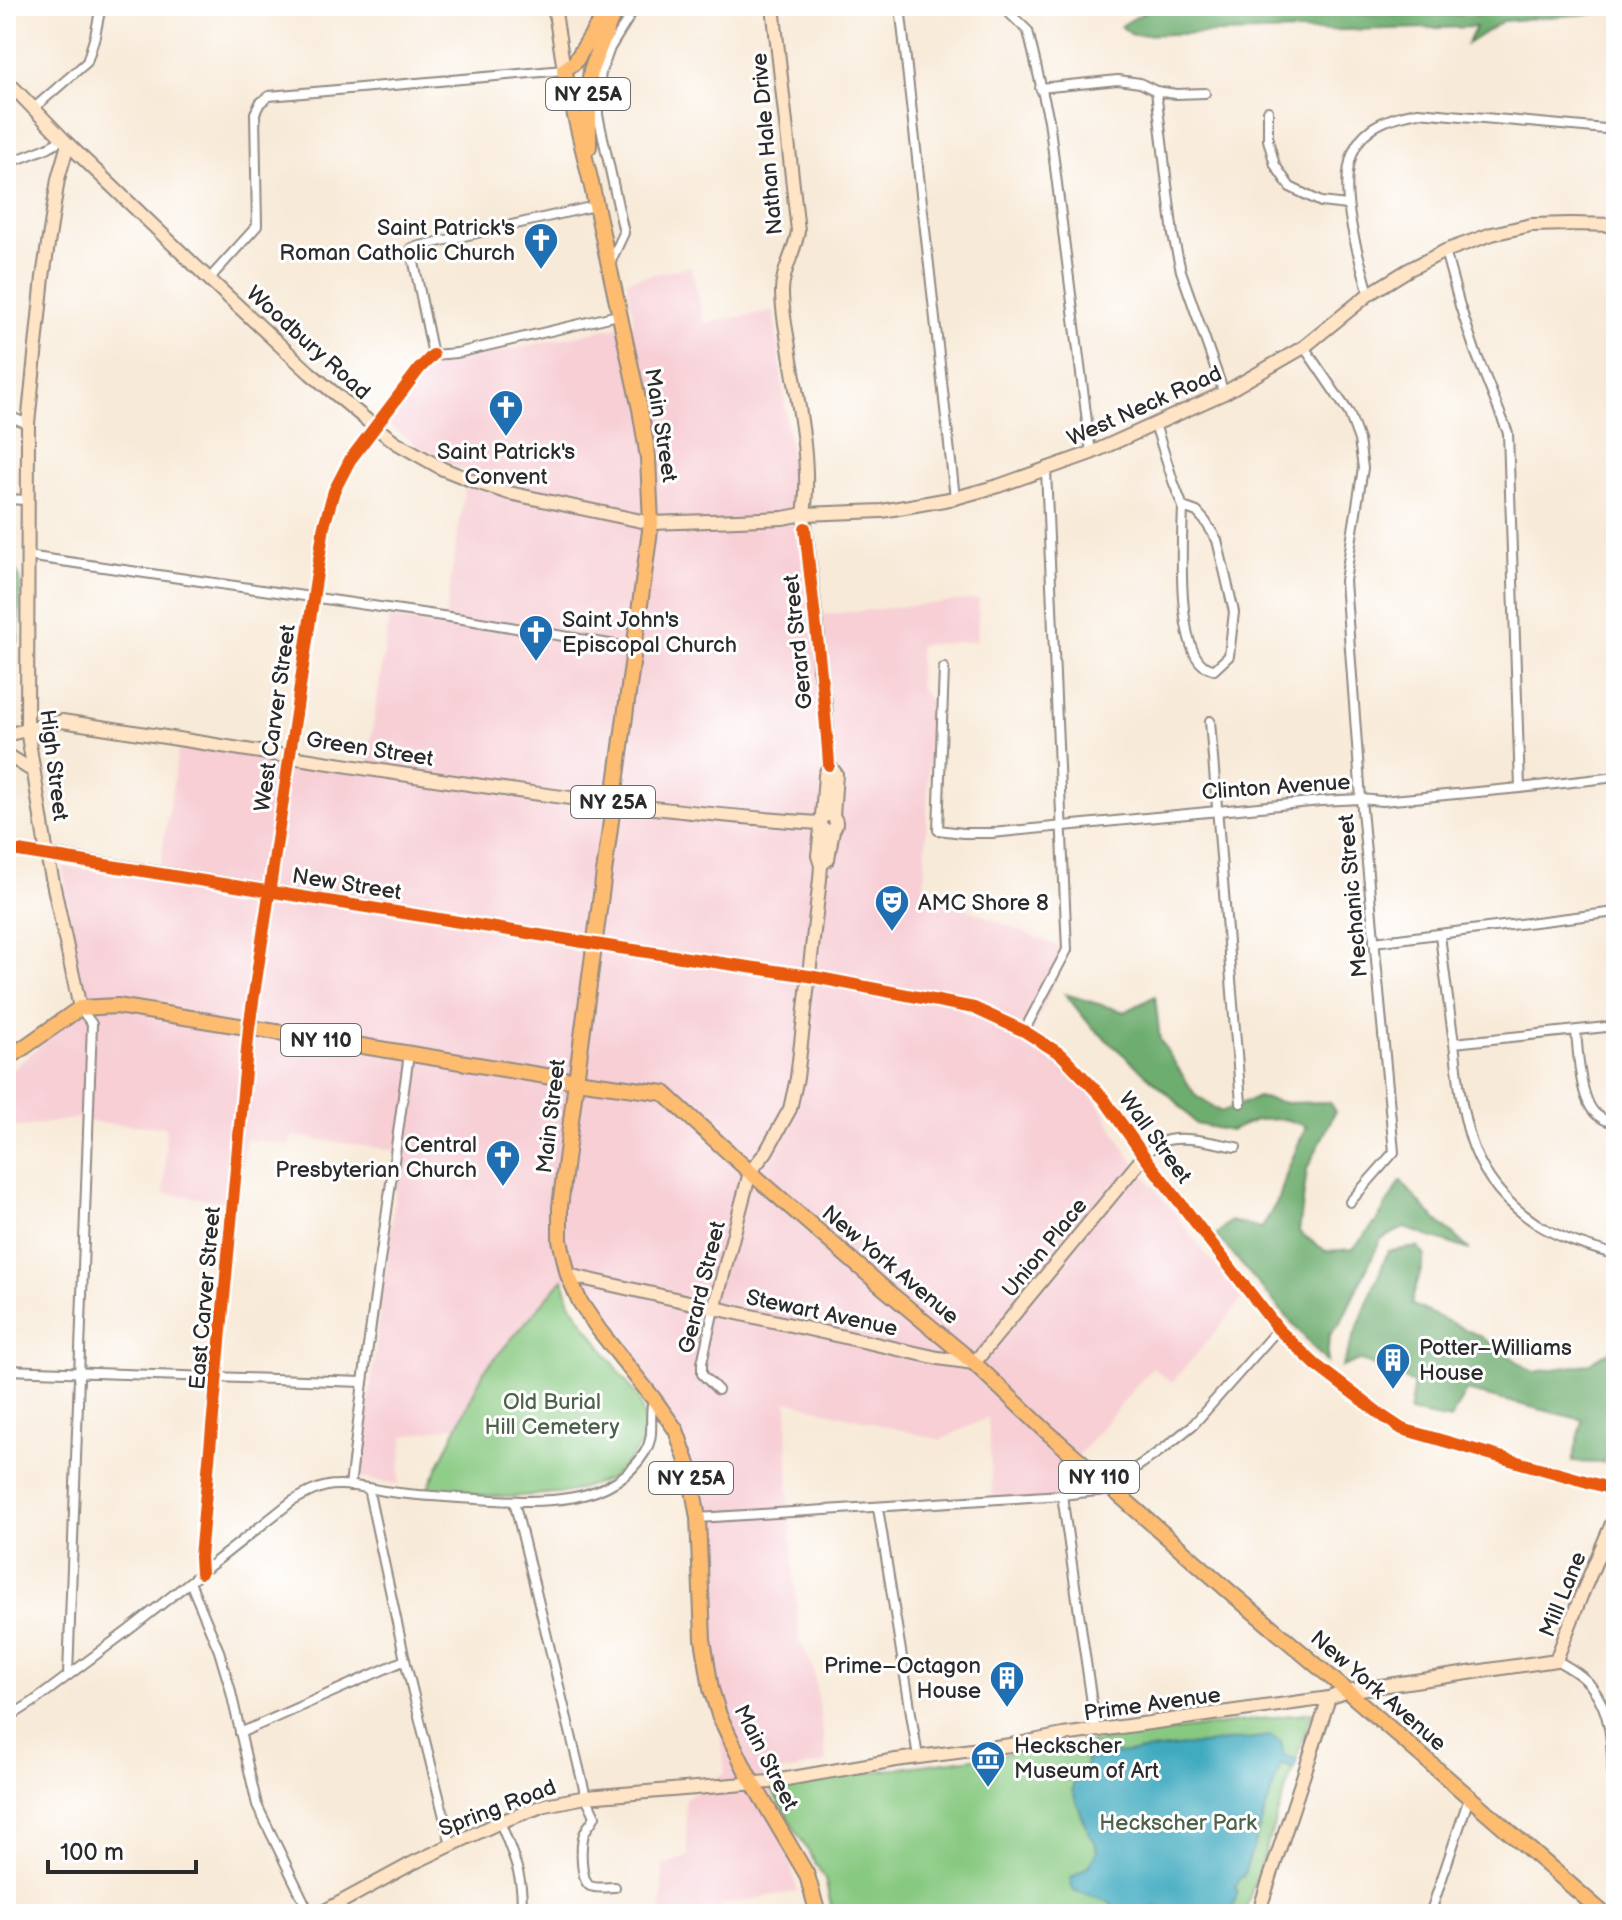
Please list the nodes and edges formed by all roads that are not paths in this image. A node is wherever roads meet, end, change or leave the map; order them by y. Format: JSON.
{"nodes":[{"id":1,"x":101,"y":6,"type":"edge"},
{"id":2,"x":554,"y":6,"type":"edge"},
{"id":3,"x":615,"y":6,"type":"edge"},
{"id":4,"x":636,"y":6,"type":"edge"},
{"id":5,"x":773,"y":6,"type":"edge"},
{"id":6,"x":900,"y":6,"type":"edge"},
{"id":7,"x":1008,"y":12,"type":"dead end"},
{"id":8,"x":564,"y":70,"type":"junction"},
{"id":9,"x":6,"y":80,"type":"edge"},
{"id":10,"x":1040,"y":88,"type":"junction"},
{"id":11,"x":1156,"y":91,"type":"junction"},
{"id":12,"x":1205,"y":93,"type":"dead end"},
{"id":13,"x":34,"y":108,"type":"junction"},
{"id":14,"x":1268,"y":111,"type":"dead end"},
{"id":15,"x":1616,"y":130,"type":"edge"},
{"id":16,"x":66,"y":141,"type":"junction"},
{"id":17,"x":6,"y":164,"type":"edge"},
{"id":18,"x":592,"y":187,"type":"junction"},
{"id":19,"x":1347,"y":205,"type":"junction"},
{"id":20,"x":595,"y":206,"type":"junction"},
{"id":21,"x":1616,"y":225,"type":"edge"},
{"id":22,"x":1445,"y":251,"type":"junction"},
{"id":23,"x":608,"y":267,"type":"junction"},
{"id":24,"x":209,"y":279,"type":"junction"},
{"id":25,"x":1369,"y":294,"type":"junction"},
{"id":26,"x":618,"y":315,"type":"junction"},
{"id":27,"x":1304,"y":347,"type":"junction"},
{"id":28,"x":433,"y":355,"type":"junction"},
{"id":29,"x":1224,"y":393,"type":"junction"},
{"id":30,"x":6,"y":415,"type":"edge"},
{"id":31,"x":28,"y":424,"type":"junction"},
{"id":32,"x":1155,"y":424,"type":"junction"},
{"id":33,"x":375,"y":427,"type":"junction"},
{"id":34,"x":1091,"y":453,"type":"junction"},
{"id":35,"x":1046,"y":470,"type":"junction"},
{"id":36,"x":955,"y":498,"type":"junction"},
{"id":37,"x":6,"y":499,"type":"edge"},
{"id":38,"x":27,"y":500,"type":"junction"},
{"id":39,"x":1183,"y":507,"type":"junction"},
{"id":40,"x":804,"y":514,"type":"junction"},
{"id":41,"x":651,"y":523,"type":"junction"},
{"id":42,"x":27,"y":556,"type":"junction"},
{"id":43,"x":312,"y":598,"type":"junction"},
{"id":44,"x":633,"y":648,"type":"junction"},
{"id":45,"x":944,"y":668,"type":"dead end"},
{"id":46,"x":1210,"y":721,"type":"dead end"},
{"id":47,"x":27,"y":729,"type":"junction"},
{"id":48,"x":6,"y":735,"type":"edge"},
{"id":49,"x":6,"y":754,"type":"edge"},
{"id":50,"x":288,"y":755,"type":"junction"},
{"id":51,"x":33,"y":771,"type":"junction"},
{"id":52,"x":1616,"y":777,"type":"edge"},
{"id":53,"x":1520,"y":788,"type":"junction"},
{"id":54,"x":1361,"y":799,"type":"junction"},
{"id":55,"x":613,"y":804,"type":"junction"},
{"id":56,"x":1216,"y":810,"type":"junction"},
{"id":57,"x":826,"y":822,"type":"junction"},
{"id":58,"x":1061,"y":825,"type":"junction"},
{"id":59,"x":6,"y":849,"type":"edge"},
{"id":60,"x":47,"y":855,"type":"junction"},
{"id":61,"x":270,"y":891,"type":"junction"},
{"id":62,"x":1616,"y":912,"type":"edge"},
{"id":63,"x":1440,"y":934,"type":"junction"},
{"id":64,"x":1374,"y":942,"type":"junction"},
{"id":65,"x":594,"y":944,"type":"junction"},
{"id":66,"x":809,"y":976,"type":"junction"},
{"id":67,"x":80,"y":1008,"type":"junction"},
{"id":68,"x":1616,"y":1026,"type":"edge"},
{"id":69,"x":249,"y":1028,"type":"junction"},
{"id":70,"x":1024,"y":1031,"type":"junction"},
{"id":71,"x":1576,"y":1032,"type":"junction"},
{"id":72,"x":1454,"y":1043,"type":"junction"},
{"id":73,"x":409,"y":1054,"type":"junction"},
{"id":74,"x":6,"y":1060,"type":"edge"},
{"id":75,"x":576,"y":1081,"type":"junction"},
{"id":76,"x":1241,"y":1103,"type":"dead end"},
{"id":77,"x":1616,"y":1124,"type":"edge"},
{"id":78,"x":1236,"y":1147,"type":"dead end"},
{"id":79,"x":1144,"y":1156,"type":"junction"},
{"id":80,"x":750,"y":1172,"type":"junction"},
{"id":81,"x":1350,"y":1202,"type":"dead end"},
{"id":82,"x":1616,"y":1255,"type":"edge"},
{"id":83,"x":568,"y":1275,"type":"junction"},
{"id":84,"x":714,"y":1309,"type":"junction"},
{"id":85,"x":1278,"y":1329,"type":"junction"},
{"id":86,"x":974,"y":1363,"type":"junction"},
{"id":87,"x":6,"y":1370,"type":"edge"},
{"id":88,"x":78,"y":1372,"type":"junction"},
{"id":89,"x":217,"y":1377,"type":"junction"},
{"id":90,"x":363,"y":1382,"type":"junction"},
{"id":91,"x":718,"y":1390,"type":"dead end"},
{"id":92,"x":653,"y":1398,"type":"junction"},
{"id":93,"x":350,"y":1486,"type":"junction"},
{"id":94,"x":368,"y":1488,"type":"junction"},
{"id":95,"x":1113,"y":1489,"type":"junction"},
{"id":96,"x":1616,"y":1490,"type":"edge"},
{"id":97,"x":1062,"y":1495,"type":"junction"},
{"id":98,"x":514,"y":1501,"type":"junction"},
{"id":99,"x":878,"y":1508,"type":"junction"},
{"id":100,"x":1616,"y":1514,"type":"edge"},
{"id":101,"x":698,"y":1518,"type":"junction"},
{"id":102,"x":201,"y":1573,"type":"junction"},
{"id":103,"x":190,"y":1582,"type":"junction"},
{"id":104,"x":405,"y":1660,"type":"junction"},
{"id":105,"x":1556,"y":1660,"type":"junction"},
{"id":106,"x":68,"y":1675,"type":"junction"},
{"id":107,"x":1347,"y":1691,"type":"junction"},
{"id":108,"x":1329,"y":1698,"type":"junction"},
{"id":109,"x":6,"y":1719,"type":"edge"},
{"id":110,"x":1096,"y":1731,"type":"junction"},
{"id":111,"x":240,"y":1733,"type":"junction"},
{"id":112,"x":918,"y":1757,"type":"junction"},
{"id":113,"x":752,"y":1782,"type":"junction"},
{"id":114,"x":586,"y":1797,"type":"junction"},
{"id":115,"x":1469,"y":1798,"type":"junction"},
{"id":116,"x":1616,"y":1812,"type":"edge"},
{"id":117,"x":500,"y":1822,"type":"junction"},
{"id":118,"x":451,"y":1845,"type":"junction"},
{"id":119,"x":615,"y":1887,"type":"dead end"},
{"id":120,"x":310,"y":1914,"type":"edge"},
{"id":121,"x":319,"y":1914,"type":"edge"},
{"id":122,"x":520,"y":1914,"type":"edge"},
{"id":123,"x":818,"y":1914,"type":"edge"},
{"id":124,"x":1258,"y":1914,"type":"edge"},
{"id":125,"x":1430,"y":1914,"type":"edge"},
{"id":126,"x":1604,"y":1914,"type":"edge"}],
"edges":[{"from":1,"to":13,"type":"street"},
{"from":2,"to":8,"type":"street"},
{"from":3,"to":8,"type":"main road","name":"Main Street","number":"NY 25A"},
{"from":3,"to":18,"type":"main road","name":"Main Street","number":"NY 25A"},
{"from":4,"to":23,"type":"street"},
{"from":5,"to":40,"type":"street","name":"Nathan Hale Drive"},
{"from":6,"to":36,"type":"street"},
{"from":7,"to":10,"type":"street"},
{"from":8,"to":18,"type":"main road","name":"Main Street","number":"NY 25A"},
{"from":8,"to":24,"type":"street"},
{"from":9,"to":13,"type":"street","name":"Woodbury Road"},
{"from":10,"to":11,"type":"street"},
{"from":10,"to":34,"type":"street"},
{"from":11,"to":12,"type":"street"},
{"from":11,"to":29,"type":"street"},
{"from":13,"to":16,"type":"street","name":"Woodbury Road"},
{"from":14,"to":19,"type":"street"},
{"from":15,"to":19,"type":"street"},
{"from":16,"to":17,"type":"street"},
{"from":16,"to":24,"type":"street","name":"Woodbury Road"},
{"from":16,"to":31,"type":"street","name":"High Street"},
{"from":18,"to":20,"type":"main road","name":"Main Street","number":"NY 25A"},
{"from":19,"to":25,"type":"street"},
{"from":20,"to":23,"type":"main road","name":"Main Street","number":"NY 25A"},
{"from":20,"to":28,"type":"street"},
{"from":21,"to":22,"type":"street","name":"West Neck Road"},
{"from":22,"to":25,"type":"street","name":"West Neck Road"},
{"from":22,"to":53,"type":"street"},
{"from":23,"to":26,"type":"main road","name":"Main Street","number":"NY 25A"},
{"from":24,"to":33,"type":"street","name":"Woodbury Road"},
{"from":25,"to":27,"type":"street","name":"West Neck Road"},
{"from":26,"to":28,"type":"street"},
{"from":26,"to":41,"type":"main road","name":"Main Street","number":"NY 25A"},
{"from":27,"to":29,"type":"street","name":"West Neck Road"},
{"from":27,"to":54,"type":"street","name":"Mechanic Street"},
{"from":28,"to":33,"type":"street","name":"West Carver Street"},
{"from":29,"to":32,"type":"street","name":"West Neck Road"},
{"from":30,"to":31,"type":"street"},
{"from":31,"to":38,"type":"street","name":"High Street"},
{"from":32,"to":34,"type":"street","name":"West Neck Road"},
{"from":32,"to":39,"type":"street"},
{"from":33,"to":41,"type":"street","name":"Woodbury Road"},
{"from":33,"to":43,"type":"street","name":"West Carver Street"},
{"from":34,"to":35,"type":"street","name":"West Neck Road"},
{"from":35,"to":36,"type":"street","name":"West Neck Road"},
{"from":35,"to":58,"type":"street"},
{"from":36,"to":40,"type":"street","name":"West Neck Road"},
{"from":37,"to":38,"type":"street"},
{"from":38,"to":42,"type":"street","name":"High Street"},
{"from":39,"to":39,"type":"street"},
{"from":40,"to":41,"type":"street","name":"West Neck Road"},
{"from":40,"to":57,"type":"street","name":"Gerard Street"},
{"from":41,"to":44,"type":"main road","name":"Main Street","number":"NY 25A"},
{"from":42,"to":43,"type":"street"},
{"from":42,"to":47,"type":"street","name":"High Street"},
{"from":43,"to":44,"type":"street"},
{"from":43,"to":50,"type":"street","name":"West Carver Street"},
{"from":44,"to":55,"type":"main road","name":"Main Street","number":"NY 25A"},
{"from":45,"to":58,"type":"street","name":"Clinton Avenue"},
{"from":46,"to":56,"type":"street"},
{"from":47,"to":48,"type":"street","name":"Green Street"},
{"from":47,"to":50,"type":"street","name":"Green Street"},
{"from":47,"to":51,"type":"street","name":"High Street"},
{"from":49,"to":51,"type":"street"},
{"from":50,"to":55,"type":"street","name":"Green Street"},
{"from":50,"to":61,"type":"street","name":"West Carver Street"},
{"from":51,"to":60,"type":"street","name":"High Street"},
{"from":52,"to":53,"type":"street","name":"Clinton Avenue"},
{"from":53,"to":54,"type":"street","name":"Clinton Avenue"},
{"from":54,"to":56,"type":"street","name":"Clinton Avenue"},
{"from":54,"to":64,"type":"street","name":"Mechanic Street"},
{"from":55,"to":57,"type":"street"},
{"from":55,"to":65,"type":"main road","name":"Main Street","number":"NY 25A"},
{"from":56,"to":58,"type":"street","name":"Clinton Avenue"},
{"from":56,"to":76,"type":"street"},
{"from":57,"to":66,"type":"street","name":"Gerard Street"},
{"from":58,"to":70,"type":"street"},
{"from":59,"to":60,"type":"street"},
{"from":60,"to":61,"type":"street","name":"New Street"},
{"from":60,"to":67,"type":"street","name":"High Street"},
{"from":61,"to":65,"type":"street","name":"New Street"},
{"from":61,"to":69,"type":"street","name":"West Carver Street"},
{"from":62,"to":63,"type":"street"},
{"from":63,"to":64,"type":"street"},
{"from":63,"to":72,"type":"street"},
{"from":64,"to":81,"type":"street","name":"Mechanic Street"},
{"from":65,"to":66,"type":"street","name":"Wall Street"},
{"from":65,"to":75,"type":"main road","name":"Main Street","number":"NY 25A"},
{"from":66,"to":70,"type":"street","name":"Wall Street"},
{"from":66,"to":80,"type":"street","name":"Gerard Street"},
{"from":67,"to":69,"type":"main road","name":"New York Avenue","number":"NY 110"},
{"from":67,"to":74,"type":"main road"},
{"from":67,"to":88,"type":"street"},
{"from":68,"to":71,"type":"street"},
{"from":69,"to":73,"type":"main road","name":"New York Avenue","number":"NY 110"},
{"from":69,"to":89,"type":"street","name":"East Carver Street"},
{"from":70,"to":79,"type":"street","name":"Wall Street"},
{"from":71,"to":72,"type":"street"},
{"from":71,"to":77,"type":"street"},
{"from":72,"to":82,"type":"street"},
{"from":73,"to":75,"type":"main road","name":"New York Avenue","number":"NY 110"},
{"from":73,"to":90,"type":"street"},
{"from":75,"to":80,"type":"main road","name":"New York Avenue","number":"NY 110"},
{"from":75,"to":83,"type":"main road","name":"Main Street","number":"NY 25A"},
{"from":78,"to":79,"type":"street"},
{"from":79,"to":85,"type":"street","name":"Wall Street"},
{"from":79,"to":86,"type":"street","name":"Union Place"},
{"from":80,"to":84,"type":"street","name":"Gerard Street"},
{"from":80,"to":86,"type":"main road","name":"New York Avenue","number":"NY 110"},
{"from":83,"to":84,"type":"street","name":"Stewart Avenue"},
{"from":83,"to":92,"type":"main road","name":"Main Street","number":"NY 25A"},
{"from":84,"to":86,"type":"street","name":"Stewart Avenue"},
{"from":84,"to":91,"type":"street","name":"Gerard Street"},
{"from":85,"to":95,"type":"street"},
{"from":85,"to":96,"type":"street","name":"Wall Street"},
{"from":86,"to":95,"type":"main road","name":"New York Avenue","number":"NY 110"},
{"from":87,"to":88,"type":"street"},
{"from":88,"to":89,"type":"street"},
{"from":88,"to":106,"type":"street"},
{"from":89,"to":90,"type":"street"},
{"from":89,"to":102,"type":"street","name":"East Carver Street"},
{"from":90,"to":93,"type":"street"},
{"from":92,"to":98,"type":"street"},
{"from":92,"to":101,"type":"main road","name":"Main Street","number":"NY 25A"},
{"from":93,"to":94,"type":"street"},
{"from":93,"to":102,"type":"street"},
{"from":94,"to":98,"type":"street"},
{"from":94,"to":104,"type":"street"},
{"from":95,"to":97,"type":"street"},
{"from":95,"to":107,"type":"main road","name":"New York Avenue","number":"NY 110"},
{"from":97,"to":99,"type":"street"},
{"from":97,"to":110,"type":"street"},
{"from":98,"to":114,"type":"street"},
{"from":99,"to":101,"type":"street"},
{"from":99,"to":112,"type":"street"},
{"from":100,"to":105,"type":"street","name":"Mill Lane"},
{"from":101,"to":113,"type":"main road","name":"Main Street","number":"NY 25A"},
{"from":102,"to":103,"type":"street"},
{"from":103,"to":106,"type":"street"},
{"from":103,"to":111,"type":"street"},
{"from":104,"to":111,"type":"street"},
{"from":104,"to":118,"type":"street"},
{"from":105,"to":107,"type":"street","name":"Prime Avenue"},
{"from":105,"to":116,"type":"street","name":"Mill Lane"},
{"from":106,"to":109,"type":"street"},
{"from":107,"to":108,"type":"street","name":"Prime Avenue"},
{"from":107,"to":115,"type":"main road","name":"New York Avenue","number":"NY 110"},
{"from":108,"to":110,"type":"street","name":"Prime Avenue"},
{"from":108,"to":124,"type":"street"},
{"from":110,"to":112,"type":"street","name":"Prime Avenue"},
{"from":111,"to":120,"type":"street"},
{"from":112,"to":113,"type":"street","name":"Prime Avenue"},
{"from":113,"to":114,"type":"street","name":"Spring Road"},
{"from":113,"to":123,"type":"main road","name":"Main Street","number":"NY 25A"},
{"from":114,"to":117,"type":"street","name":"Spring Road"},
{"from":114,"to":119,"type":"street"},
{"from":115,"to":125,"type":"street"},
{"from":115,"to":126,"type":"main road","name":"New York Avenue","number":"NY 110"},
{"from":117,"to":118,"type":"street","name":"Spring Road"},
{"from":117,"to":122,"type":"street"},
{"from":118,"to":121,"type":"street","name":"Spring Road"}]}
